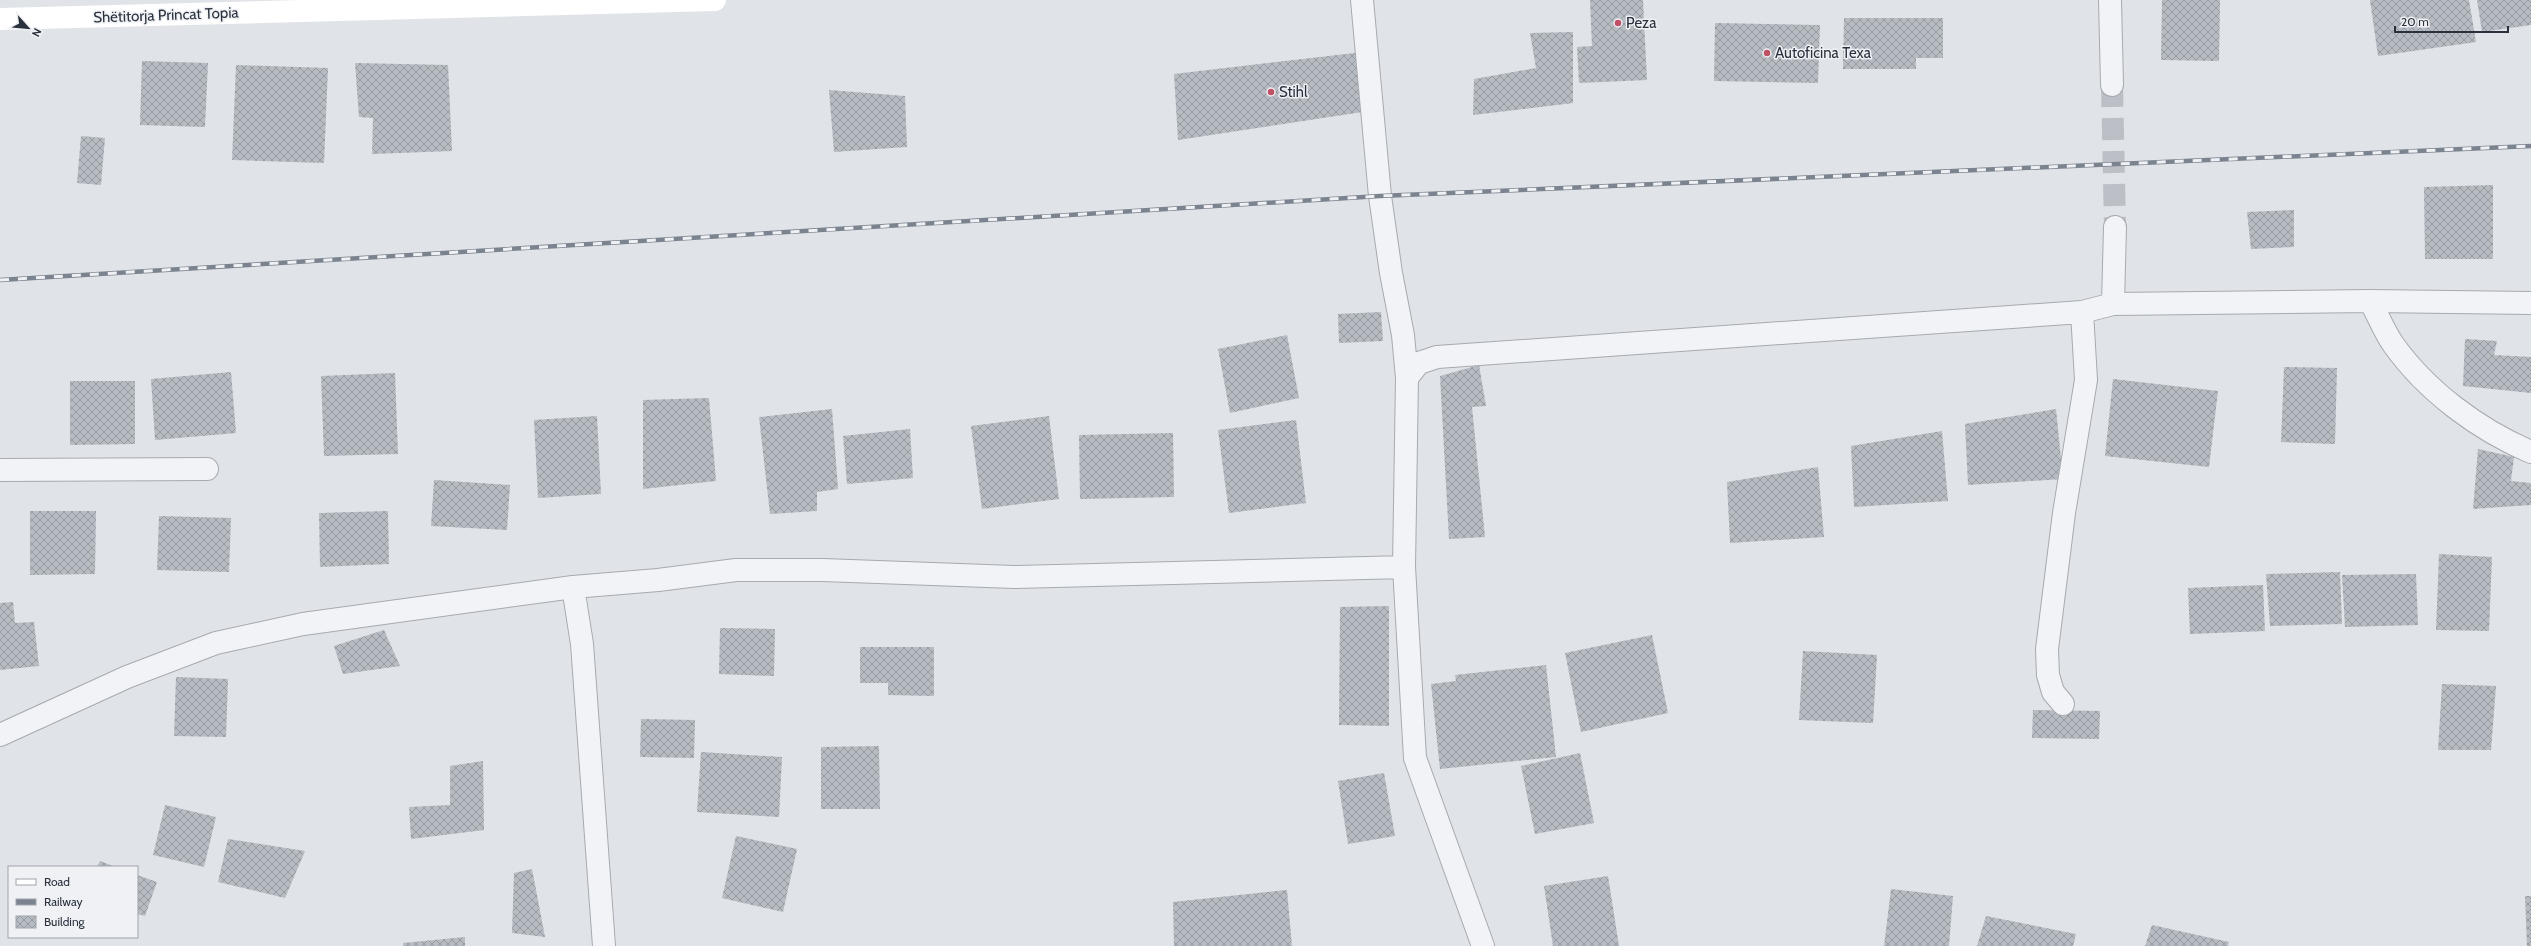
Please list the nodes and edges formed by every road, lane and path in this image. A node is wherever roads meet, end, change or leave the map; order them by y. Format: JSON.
{"nodes":[{"id":1,"x":715,"y":0,"type":"edge"},
{"id":2,"x":1362,"y":0,"type":"edge"},
{"id":3,"x":2110,"y":0,"type":"edge"},
{"id":4,"x":0,"y":19,"type":"edge"},
{"id":5,"x":2112,"y":85,"type":"tunnel mouth"},
{"id":6,"x":2115,"y":227,"type":"tunnel mouth"},
{"id":7,"x":2370,"y":301,"type":"junction"},
{"id":8,"x":2531,"y":303,"type":"edge"},
{"id":9,"x":2113,"y":304,"type":"junction"},
{"id":10,"x":2082,"y":312,"type":"junction"},
{"id":11,"x":1403,"y":335,"type":"junction"},
{"id":12,"x":1437,"y":357,"type":"junction"},
{"id":13,"x":1407,"y":378,"type":"junction"},
{"id":14,"x":2531,"y":452,"type":"edge"},
{"id":15,"x":207,"y":469,"type":"dead end"},
{"id":16,"x":0,"y":470,"type":"edge"},
{"id":17,"x":1404,"y":567,"type":"junction"},
{"id":18,"x":573,"y":587,"type":"junction"},
{"id":19,"x":2063,"y":704,"type":"dead end"},
{"id":20,"x":0,"y":734,"type":"edge"},
{"id":21,"x":604,"y":946,"type":"edge"},
{"id":22,"x":1483,"y":946,"type":"edge"}],
"edges":[{"from":1,"to":4,"type":"main road","name":"Shëtitorja Princat Topia"},
{"from":2,"to":11,"type":"street"},
{"from":3,"to":5,"type":"street"},
{"from":6,"to":9,"type":"street"},
{"from":7,"to":8,"type":"street"},
{"from":7,"to":9,"type":"street"},
{"from":7,"to":14,"type":"street"},
{"from":9,"to":10,"type":"street"},
{"from":10,"to":12,"type":"street"},
{"from":10,"to":19,"type":"street"},
{"from":11,"to":12,"type":"street"},
{"from":11,"to":13,"type":"street"},
{"from":12,"to":13,"type":"street"},
{"from":13,"to":17,"type":"street"},
{"from":15,"to":16,"type":"street"},
{"from":17,"to":18,"type":"street"},
{"from":17,"to":22,"type":"street"},
{"from":18,"to":20,"type":"street"},
{"from":18,"to":21,"type":"street"}]}
